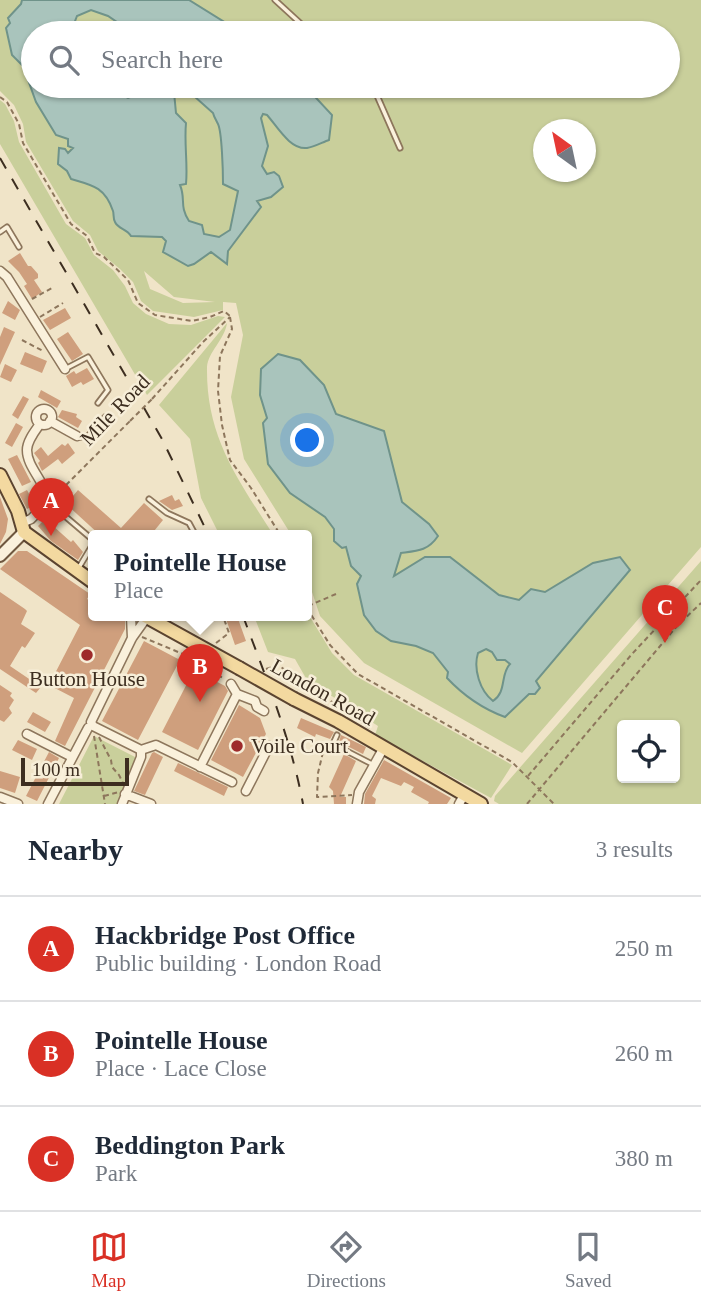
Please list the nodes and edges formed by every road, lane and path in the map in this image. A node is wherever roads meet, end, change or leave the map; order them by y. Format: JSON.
{"nodes":[{"id":1,"x":275,"y":0,"type":"edge"},
{"id":2,"x":298,"y":21,"type":"edge"},
{"id":3,"x":0,"y":97,"type":"edge"},
{"id":4,"x":378,"y":98,"type":"edge"},
{"id":5,"x":400,"y":148,"type":"dead end"},
{"id":6,"x":0,"y":232,"type":"edge"},
{"id":7,"x":19,"y":247,"type":"dead end"},
{"id":8,"x":0,"y":271,"type":"edge"},
{"id":9,"x":52,"y":288,"type":"dead end"},
{"id":10,"x":63,"y":303,"type":"dead end"},
{"id":11,"x":24,"y":304,"type":"junction"},
{"id":12,"x":230,"y":316,"type":"junction"},
{"id":13,"x":34,"y":320,"type":"junction"},
{"id":14,"x":22,"y":340,"type":"dead end"},
{"id":15,"x":52,"y":349,"type":"junction"},
{"id":16,"x":65,"y":369,"type":"joint"},
{"id":17,"x":98,"y":403,"type":"dead end"},
{"id":18,"x":105,"y":417,"type":"dead end"},
{"id":19,"x":50,"y":421,"type":"junction"},
{"id":20,"x":40,"y":424,"type":"junction"},
{"id":21,"x":77,"y":436,"type":"joint"},
{"id":22,"x":0,"y":475,"type":"edge"},
{"id":23,"x":149,"y":499,"type":"dead end"},
{"id":24,"x":47,"y":503,"type":"junction"},
{"id":25,"x":66,"y":517,"type":"dead end"},
{"id":26,"x":23,"y":528,"type":"junction"},
{"id":27,"x":193,"y":530,"type":"edge"},
{"id":28,"x":277,"y":530,"type":"edge"},
{"id":29,"x":88,"y":537,"type":"edge"},
{"id":30,"x":2,"y":550,"type":"edge"},
{"id":31,"x":88,"y":551,"type":"edge"},
{"id":32,"x":77,"y":571,"type":"junction"},
{"id":33,"x":88,"y":579,"type":"edge"},
{"id":34,"x":701,"y":580,"type":"edge"},
{"id":35,"x":335,"y":594,"type":"dead end"},
{"id":36,"x":701,"y":603,"type":"edge"},
{"id":37,"x":312,"y":605,"type":"edge"},
{"id":38,"x":312,"y":615,"type":"edge"},
{"id":39,"x":132,"y":621,"type":"edge"},
{"id":40,"x":144,"y":621,"type":"edge"},
{"id":41,"x":154,"y":621,"type":"edge"},
{"id":42,"x":225,"y":621,"type":"edge"},
{"id":43,"x":133,"y":636,"type":"junction"},
{"id":44,"x":214,"y":647,"type":"dead end"},
{"id":45,"x":266,"y":669,"type":"dead end"},
{"id":46,"x":231,"y":684,"type":"joint"},
{"id":47,"x":237,"y":694,"type":"junction"},
{"id":48,"x":264,"y":711,"type":"dead end"},
{"id":49,"x":93,"y":729,"type":"junction"},
{"id":50,"x":27,"y":734,"type":"dead end"},
{"id":51,"x":373,"y":734,"type":"dead end"},
{"id":52,"x":337,"y":735,"type":"dead end"},
{"id":53,"x":325,"y":744,"type":"dead end"},
{"id":54,"x":269,"y":746,"type":"dead end"},
{"id":55,"x":383,"y":749,"type":"junction"},
{"id":56,"x":141,"y":750,"type":"junction"},
{"id":57,"x":72,"y":757,"type":"junction"},
{"id":58,"x":374,"y":765,"type":"junction"},
{"id":59,"x":200,"y":766,"type":"junction"},
{"id":60,"x":527,"y":776,"type":"junction"},
{"id":61,"x":232,"y":782,"type":"dead end"},
{"id":62,"x":539,"y":789,"type":"junction"},
{"id":63,"x":124,"y":790,"type":"junction"},
{"id":64,"x":246,"y":791,"type":"dead end"},
{"id":65,"x":103,"y":796,"type":"junction"},
{"id":66,"x":0,"y":797,"type":"edge"},
{"id":67,"x":462,"y":799,"type":"edge"},
{"id":68,"x":358,"y":800,"type":"edge"},
{"id":69,"x":19,"y":804,"type":"edge"},
{"id":70,"x":48,"y":804,"type":"edge"},
{"id":71,"x":104,"y":804,"type":"edge"},
{"id":72,"x":122,"y":804,"type":"edge"},
{"id":73,"x":151,"y":804,"type":"edge"},
{"id":74,"x":481,"y":804,"type":"edge"},
{"id":75,"x":527,"y":804,"type":"edge"},
{"id":76,"x":554,"y":804,"type":"edge"}],
"edges":[{"from":1,"to":2,"type":"lane"},
{"from":3,"to":12,"type":"path"},
{"from":4,"to":5,"type":"lane"},
{"from":6,"to":7,"type":"lane"},
{"from":8,"to":11,"type":"street"},
{"from":9,"to":11,"type":"path"},
{"from":10,"to":13,"type":"path"},
{"from":11,"to":13,"type":"street"},
{"from":12,"to":24,"type":"path","name":"Mile Road","bridge":true},
{"from":12,"to":28,"type":"path"},
{"from":13,"to":15,"type":"street"},
{"from":14,"to":15,"type":"path"},
{"from":15,"to":16,"type":"street"},
{"from":16,"to":17,"type":"lane"},
{"from":18,"to":21,"type":"lane"},
{"from":19,"to":20,"type":"street"},
{"from":19,"to":20,"type":"street"},
{"from":19,"to":21,"type":"street"},
{"from":20,"to":24,"type":"street"},
{"from":22,"to":26,"type":"main road"},
{"from":23,"to":27,"type":"lane"},
{"from":24,"to":26,"type":"street"},
{"from":25,"to":29,"type":"lane"},
{"from":26,"to":30,"type":"main road"},
{"from":26,"to":32,"type":"main road"},
{"from":31,"to":32,"type":"lane"},
{"from":32,"to":33,"type":"main road"},
{"from":34,"to":60,"type":"path"},
{"from":35,"to":37,"type":"path"},
{"from":36,"to":62,"type":"path"},
{"from":38,"to":60,"type":"path"},
{"from":39,"to":43,"type":"street"},
{"from":40,"to":43,"type":"street"},
{"from":41,"to":55,"type":"main road","name":"London Road","bridge":true},
{"from":42,"to":44,"type":"path"},
{"from":43,"to":46,"type":"path"},
{"from":43,"to":49,"type":"street"},
{"from":45,"to":51,"type":"path"},
{"from":46,"to":47,"type":"street"},
{"from":47,"to":48,"type":"street"},
{"from":47,"to":59,"type":"street"},
{"from":49,"to":56,"type":"street"},
{"from":49,"to":57,"type":"street"},
{"from":49,"to":63,"type":"path"},
{"from":49,"to":65,"type":"path"},
{"from":50,"to":57,"type":"street"},
{"from":52,"to":58,"type":"lane"},
{"from":53,"to":68,"type":"path"},
{"from":54,"to":64,"type":"street"},
{"from":55,"to":58,"type":"street"},
{"from":55,"to":67,"type":"main road","name":"London Road"},
{"from":56,"to":59,"type":"street"},
{"from":56,"to":63,"type":"street"},
{"from":57,"to":70,"type":"street"},
{"from":58,"to":68,"type":"street"},
{"from":59,"to":61,"type":"street"},
{"from":60,"to":62,"type":"path"},
{"from":62,"to":75,"type":"path"},
{"from":62,"to":76,"type":"path"},
{"from":63,"to":65,"type":"path"},
{"from":63,"to":72,"type":"street"},
{"from":63,"to":73,"type":"street"},
{"from":65,"to":71,"type":"path"},
{"from":66,"to":69,"type":"street"},
{"from":67,"to":74,"type":"main road","name":"London Road"}]}
